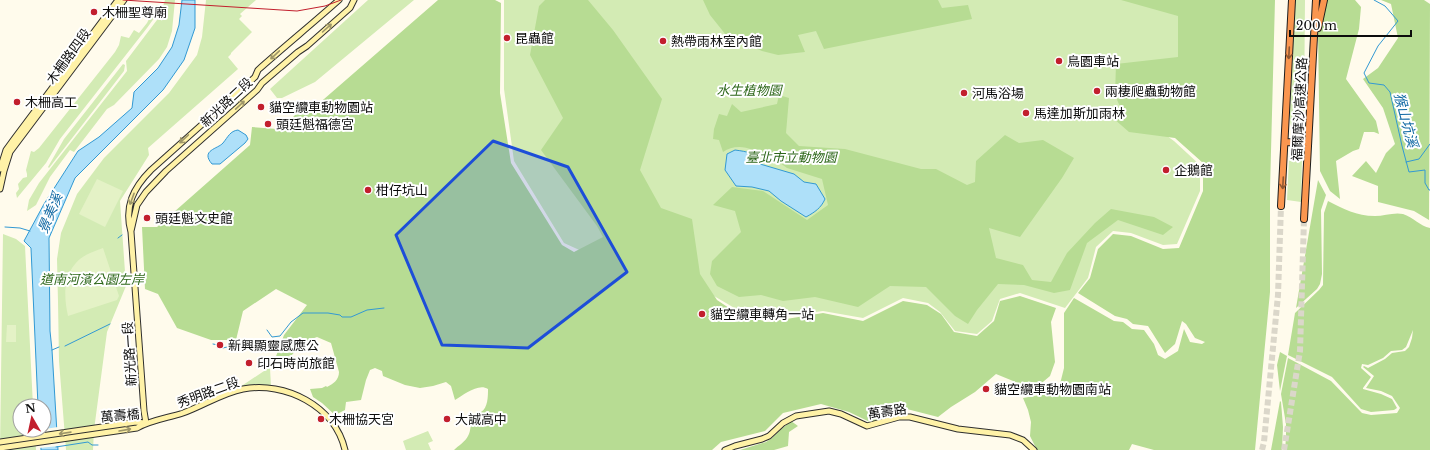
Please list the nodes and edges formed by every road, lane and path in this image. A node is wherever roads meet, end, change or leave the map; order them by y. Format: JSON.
{"nodes":[{"id":1,"x":118,"y":0,"type":"edge"},
{"id":2,"x":124,"y":0,"type":"edge"},
{"id":3,"x":339,"y":0,"type":"edge"},
{"id":4,"x":354,"y":0,"type":"edge"},
{"id":5,"x":1292,"y":0,"type":"edge"},
{"id":6,"x":1316,"y":0,"type":"edge"},
{"id":7,"x":1324,"y":0,"type":"edge"},
{"id":8,"x":1314,"y":46,"type":"junction"},
{"id":9,"x":1285,"y":142,"type":"junction"},
{"id":10,"x":1308,"y":142,"type":"junction"},
{"id":11,"x":0,"y":169,"type":"edge"},
{"id":12,"x":151,"y":170,"type":"junction"},
{"id":13,"x":159,"y":178,"type":"junction"},
{"id":14,"x":0,"y":189,"type":"edge"},
{"id":15,"x":1281,"y":206,"type":"tunnel mouth"},
{"id":16,"x":1304,"y":220,"type":"tunnel mouth"},
{"id":17,"x":131,"y":232,"type":"junction"},
{"id":18,"x":134,"y":283,"type":"joint"},
{"id":19,"x":146,"y":423,"type":"junction"},
{"id":20,"x":2,"y":441,"type":"edge"},
{"id":21,"x":1,"y":448,"type":"edge"},
{"id":22,"x":346,"y":450,"type":"edge"},
{"id":23,"x":725,"y":450,"type":"edge"},
{"id":24,"x":1034,"y":450,"type":"edge"}],
"edges":[{"from":1,"to":11,"type":"street","name":"木柵路四段"},
{"from":2,"to":14,"type":"street","name":"木柵路四段"},
{"from":3,"to":12,"type":"street","name":"新光路二段","one_way":true},
{"from":13,"to":4,"type":"street","name":"新光路二段","one_way":true},
{"from":5,"to":9,"type":"highway","name":"福爾摩沙高速公路","one_way":true},
{"from":6,"to":8,"type":"highway","name":"福爾摩沙高速公路"},
{"from":7,"to":8,"type":"highway"},
{"from":8,"to":10,"type":"highway","name":"福爾摩沙高速公路"},
{"from":9,"to":10,"type":"highway"},
{"from":9,"to":15,"type":"highway","name":"福爾摩沙高速公路","one_way":true},
{"from":10,"to":16,"type":"highway","name":"福爾摩沙高速公路"},
{"from":12,"to":13,"type":"street"},
{"from":12,"to":17,"type":"street","name":"新光路二段","one_way":true},
{"from":13,"to":17,"type":"street","name":"新光路二段"},
{"from":17,"to":18,"type":"street","name":"新光路二段"},
{"from":18,"to":19,"type":"street","name":"新光路一段"},
{"from":19,"to":20,"type":"street","name":"萬壽橋","one_way":true},
{"from":21,"to":19,"type":"street","name":"萬壽橋","one_way":true},
{"from":19,"to":22,"type":"street","name":"秀明路二段"},
{"from":23,"to":24,"type":"street","name":"萬壽路"}]}
